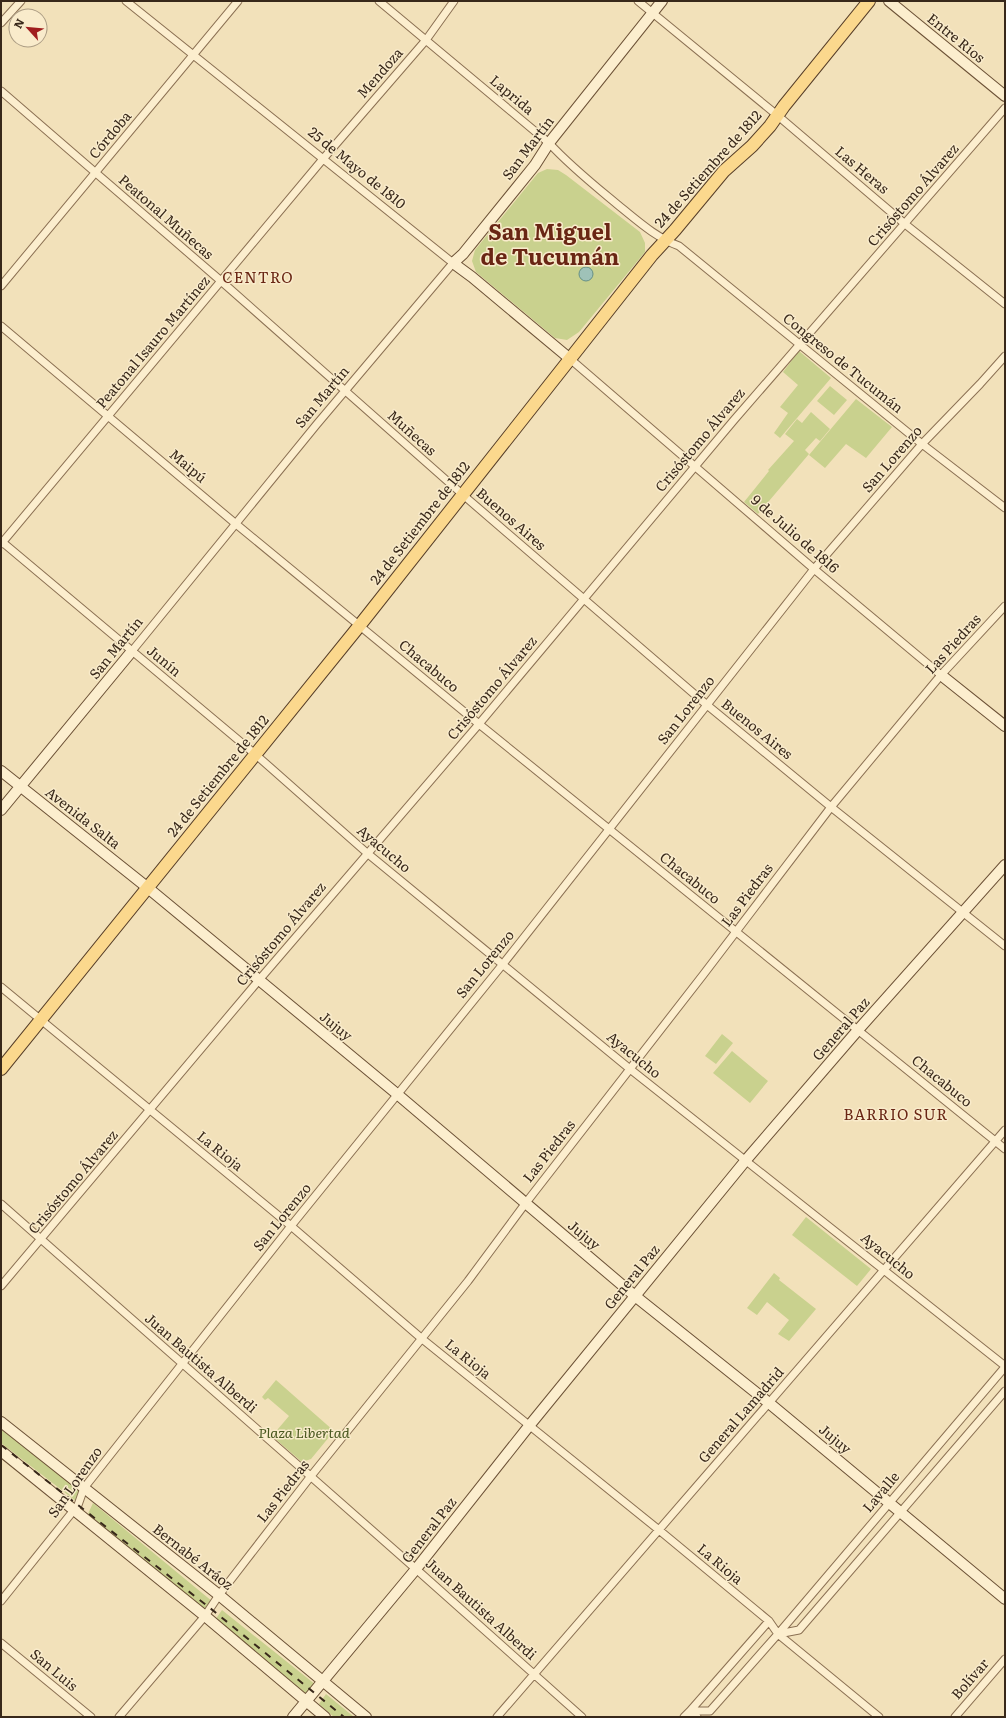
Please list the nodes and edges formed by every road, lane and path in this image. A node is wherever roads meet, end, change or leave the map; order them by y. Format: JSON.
{"nodes":[{"id":1,"x":21,"y":1,"type":"edge"},
{"id":2,"x":126,"y":1,"type":"edge"},
{"id":3,"x":238,"y":1,"type":"edge"},
{"id":4,"x":379,"y":1,"type":"edge"},
{"id":5,"x":454,"y":1,"type":"edge"},
{"id":6,"x":638,"y":1,"type":"edge"},
{"id":7,"x":662,"y":1,"type":"edge"},
{"id":8,"x":869,"y":1,"type":"edge"},
{"id":9,"x":889,"y":1,"type":"edge"},
{"id":10,"x":653,"y":12,"type":"junction"},
{"id":11,"x":1,"y":24,"type":"edge"},
{"id":12,"x":426,"y":40,"type":"junction"},
{"id":13,"x":195,"y":56,"type":"junction"},
{"id":14,"x":1,"y":90,"type":"edge"},
{"id":15,"x":1005,"y":96,"type":"edge"},
{"id":16,"x":1005,"y":108,"type":"edge"},
{"id":17,"x":777,"y":115,"type":"junction"},
{"id":18,"x":549,"y":143,"type":"junction"},
{"id":19,"x":323,"y":159,"type":"junction"},
{"id":20,"x":95,"y":173,"type":"junction"},
{"id":21,"x":905,"y":224,"type":"junction"},
{"id":22,"x":664,"y":240,"type":"junction"},
{"id":23,"x":453,"y":264,"type":"junction"},
{"id":24,"x":221,"y":281,"type":"junction"},
{"id":25,"x":1,"y":286,"type":"edge"},
{"id":26,"x":1005,"y":304,"type":"edge"},
{"id":27,"x":1,"y":326,"type":"edge"},
{"id":28,"x":799,"y":344,"type":"junction"},
{"id":29,"x":1005,"y":356,"type":"edge"},
{"id":30,"x":569,"y":358,"type":"junction"},
{"id":31,"x":346,"y":391,"type":"junction"},
{"id":32,"x":109,"y":415,"type":"junction"},
{"id":33,"x":922,"y":444,"type":"junction"},
{"id":34,"x":695,"y":466,"type":"junction"},
{"id":35,"x":462,"y":494,"type":"junction"},
{"id":36,"x":1005,"y":508,"type":"edge"},
{"id":37,"x":236,"y":524,"type":"junction"},
{"id":38,"x":1,"y":542,"type":"edge"},
{"id":39,"x":814,"y":569,"type":"junction"},
{"id":40,"x":583,"y":600,"type":"junction"},
{"id":41,"x":1004,"y":609,"type":"edge"},
{"id":42,"x":360,"y":625,"type":"junction"},
{"id":43,"x":132,"y":651,"type":"junction"},
{"id":44,"x":941,"y":675,"type":"junction"},
{"id":45,"x":707,"y":705,"type":"junction"},
{"id":46,"x":479,"y":724,"type":"junction"},
{"id":47,"x":1005,"y":726,"type":"edge"},
{"id":48,"x":255,"y":754,"type":"junction"},
{"id":49,"x":1,"y":771,"type":"edge"},
{"id":50,"x":20,"y":786,"type":"junction"},
{"id":51,"x":831,"y":807,"type":"junction"},
{"id":52,"x":1,"y":810,"type":"edge"},
{"id":53,"x":608,"y":829,"type":"junction"},
{"id":54,"x":367,"y":852,"type":"junction"},
{"id":55,"x":1005,"y":865,"type":"edge"},
{"id":56,"x":148,"y":888,"type":"junction"},
{"id":57,"x":963,"y":912,"type":"junction"},
{"id":58,"x":736,"y":931,"type":"junction"},
{"id":59,"x":1005,"y":946,"type":"edge"},
{"id":60,"x":503,"y":964,"type":"junction"},
{"id":61,"x":258,"y":980,"type":"junction"},
{"id":62,"x":1,"y":987,"type":"edge"},
{"id":63,"x":41,"y":1020,"type":"junction"},
{"id":64,"x":858,"y":1030,"type":"junction"},
{"id":65,"x":1,"y":1069,"type":"edge"},
{"id":66,"x":630,"y":1069,"type":"junction"},
{"id":67,"x":397,"y":1094,"type":"junction"},
{"id":68,"x":149,"y":1110,"type":"junction"},
{"id":69,"x":1005,"y":1130,"type":"edge"},
{"id":70,"x":995,"y":1141,"type":"junction"},
{"id":71,"x":1005,"y":1149,"type":"edge"},
{"id":72,"x":746,"y":1160,"type":"junction"},
{"id":73,"x":1,"y":1204,"type":"edge"},
{"id":74,"x":525,"y":1204,"type":"junction"},
{"id":75,"x":291,"y":1226,"type":"junction"},
{"id":76,"x":42,"y":1239,"type":"junction"},
{"id":77,"x":884,"y":1270,"type":"junction"},
{"id":78,"x":1,"y":1286,"type":"edge"},
{"id":79,"x":635,"y":1296,"type":"junction"},
{"id":80,"x":421,"y":1338,"type":"junction"},
{"id":81,"x":182,"y":1364,"type":"junction"},
{"id":82,"x":1005,"y":1366,"type":"edge"},
{"id":83,"x":1005,"y":1391,"type":"edge"},
{"id":84,"x":769,"y":1402,"type":"junction"},
{"id":85,"x":1,"y":1422,"type":"edge"},
{"id":86,"x":529,"y":1426,"type":"junction"},
{"id":87,"x":1,"y":1451,"type":"edge"},
{"id":88,"x":311,"y":1476,"type":"junction"},
{"id":89,"x":84,"y":1488,"type":"junction"},
{"id":90,"x":889,"y":1503,"type":"junction"},
{"id":91,"x":74,"y":1510,"type":"junction"},
{"id":92,"x":901,"y":1513,"type":"junction"},
{"id":93,"x":659,"y":1530,"type":"junction"},
{"id":94,"x":416,"y":1569,"type":"junction"},
{"id":95,"x":218,"y":1595,"type":"junction"},
{"id":96,"x":1005,"y":1599,"type":"edge"},
{"id":97,"x":1,"y":1601,"type":"edge"},
{"id":98,"x":204,"y":1616,"type":"junction"},
{"id":99,"x":769,"y":1621,"type":"junction"},
{"id":100,"x":778,"y":1634,"type":"junction"},
{"id":101,"x":1,"y":1643,"type":"edge"},
{"id":102,"x":1005,"y":1659,"type":"edge"},
{"id":103,"x":534,"y":1675,"type":"junction"},
{"id":104,"x":322,"y":1682,"type":"junction"},
{"id":105,"x":306,"y":1701,"type":"junction"},
{"id":106,"x":690,"y":1711,"type":"junction"},
{"id":107,"x":872,"y":1711,"type":"junction"},
{"id":108,"x":91,"y":1717,"type":"edge"},
{"id":109,"x":119,"y":1717,"type":"edge"},
{"id":110,"x":293,"y":1717,"type":"edge"},
{"id":111,"x":325,"y":1717,"type":"edge"},
{"id":112,"x":366,"y":1717,"type":"edge"},
{"id":113,"x":497,"y":1717,"type":"edge"},
{"id":114,"x":582,"y":1717,"type":"edge"},
{"id":115,"x":684,"y":1717,"type":"edge"},
{"id":116,"x":697,"y":1717,"type":"edge"},
{"id":117,"x":867,"y":1717,"type":"edge"},
{"id":118,"x":879,"y":1717,"type":"edge"},
{"id":119,"x":954,"y":1717,"type":"edge"}],
"edges":[{"from":1,"to":11,"type":"street"},
{"from":2,"to":13,"type":"street","name":"25 de Mayo de 1810"},
{"from":3,"to":13,"type":"street","name":"Córdoba"},
{"from":4,"to":12,"type":"street","name":"Laprida"},
{"from":5,"to":12,"type":"street","name":"Mendoza"},
{"from":6,"to":10,"type":"street","name":"Las Heras"},
{"from":7,"to":10,"type":"street","name":"San Martín"},
{"from":8,"to":17,"type":"main road","name":"24 de Setiembre de 1812"},
{"from":9,"to":15,"type":"street","name":"Entre Ríos"},
{"from":10,"to":17,"type":"street","name":"Las Heras"},
{"from":10,"to":18,"type":"street","name":"San Martín"},
{"from":12,"to":18,"type":"street","name":"Laprida"},
{"from":12,"to":19,"type":"street","name":"Mendoza"},
{"from":13,"to":19,"type":"street","name":"25 de Mayo de 1810"},
{"from":13,"to":20,"type":"street","name":"Córdoba"},
{"from":14,"to":20,"type":"street","name":"Peatonal Muñecas"},
{"from":16,"to":21,"type":"street","name":"Crisóstomo Álvarez"},
{"from":17,"to":21,"type":"street","name":"Las Heras"},
{"from":17,"to":22,"type":"main road","name":"24 de Setiembre de 1812"},
{"from":18,"to":22,"type":"street","name":"Laprida"},
{"from":18,"to":23,"type":"street","name":"San Martín"},
{"from":19,"to":23,"type":"street","name":"25 de Mayo de 1810"},
{"from":19,"to":24,"type":"street","name":"Peatonal Isauro Martínez"},
{"from":20,"to":24,"type":"street","name":"Peatonal Muñecas"},
{"from":20,"to":25,"type":"street","name":"Córdoba"},
{"from":21,"to":26,"type":"street","name":"Las Heras"},
{"from":21,"to":28,"type":"street","name":"Crisóstomo Álvarez"},
{"from":22,"to":28,"type":"street","name":"Congreso de Tucumán"},
{"from":22,"to":30,"type":"main road","name":"24 de Setiembre de 1812"},
{"from":23,"to":30,"type":"street","name":"25 de Mayo de 1810"},
{"from":23,"to":31,"type":"street","name":"San Martín"},
{"from":24,"to":31,"type":"street","name":"Peatonal Muñecas"},
{"from":24,"to":32,"type":"street","name":"Peatonal Isauro Martínez"},
{"from":27,"to":32,"type":"street","name":"Maipú"},
{"from":28,"to":33,"type":"street","name":"Congreso de Tucumán"},
{"from":28,"to":34,"type":"street","name":"Crisóstomo Álvarez"},
{"from":29,"to":33,"type":"street","name":"San Lorenzo"},
{"from":30,"to":34,"type":"street","name":"9 de Julio de 1816"},
{"from":30,"to":35,"type":"main road","name":"24 de Setiembre de 1812"},
{"from":31,"to":35,"type":"street","name":"Muñecas"},
{"from":31,"to":37,"type":"street","name":"San Martín"},
{"from":32,"to":37,"type":"street","name":"Maipú"},
{"from":32,"to":38,"type":"street","name":"Peatonal Isauro Martínez"},
{"from":33,"to":36,"type":"street","name":"Congreso de Tucumán"},
{"from":33,"to":39,"type":"street","name":"San Lorenzo"},
{"from":34,"to":39,"type":"street","name":"9 de Julio de 1816"},
{"from":34,"to":40,"type":"street","name":"Crisóstomo Álvarez"},
{"from":35,"to":40,"type":"street","name":"Buenos Aires"},
{"from":35,"to":42,"type":"main road","name":"24 de Setiembre de 1812"},
{"from":37,"to":42,"type":"street","name":"Maipú"},
{"from":37,"to":43,"type":"street","name":"San Martín"},
{"from":38,"to":43,"type":"street","name":"Junín"},
{"from":39,"to":44,"type":"street","name":"9 de Julio de 1816"},
{"from":39,"to":45,"type":"street","name":"San Lorenzo"},
{"from":40,"to":45,"type":"street","name":"Buenos Aires"},
{"from":40,"to":46,"type":"street","name":"Crisóstomo Álvarez"},
{"from":41,"to":44,"type":"street","name":"Las Piedras"},
{"from":42,"to":46,"type":"street","name":"Chacabuco"},
{"from":42,"to":48,"type":"main road","name":"24 de Setiembre de 1812"},
{"from":43,"to":48,"type":"street","name":"Junín"},
{"from":43,"to":50,"type":"street","name":"San Martín"},
{"from":44,"to":47,"type":"street","name":"9 de Julio de 1816"},
{"from":44,"to":51,"type":"street","name":"Las Piedras"},
{"from":45,"to":51,"type":"street","name":"Buenos Aires"},
{"from":45,"to":53,"type":"street","name":"San Lorenzo"},
{"from":46,"to":53,"type":"street","name":"Chacabuco"},
{"from":46,"to":54,"type":"street","name":"Crisóstomo Álvarez"},
{"from":48,"to":54,"type":"street","name":"Ayacucho"},
{"from":48,"to":56,"type":"main road","name":"24 de Setiembre de 1812"},
{"from":49,"to":50,"type":"street","name":"Avenida Salta"},
{"from":50,"to":52,"type":"street","name":"San Martín"},
{"from":50,"to":56,"type":"street","name":"Avenida Salta"},
{"from":51,"to":57,"type":"street","name":"Buenos Aires"},
{"from":51,"to":58,"type":"street","name":"Las Piedras"},
{"from":53,"to":58,"type":"street","name":"Chacabuco"},
{"from":53,"to":60,"type":"street","name":"San Lorenzo"},
{"from":54,"to":60,"type":"street","name":"Ayacucho"},
{"from":54,"to":61,"type":"street","name":"Crisóstomo Álvarez"},
{"from":55,"to":57,"type":"street","name":"General Paz"},
{"from":56,"to":61,"type":"street","name":"Jujuy"},
{"from":56,"to":63,"type":"main road","name":"24 de Setiembre de 1812"},
{"from":57,"to":59,"type":"street","name":"Buenos Aires"},
{"from":57,"to":64,"type":"street","name":"General Paz"},
{"from":58,"to":64,"type":"street","name":"Chacabuco"},
{"from":58,"to":66,"type":"street","name":"Las Piedras"},
{"from":60,"to":66,"type":"street","name":"Ayacucho"},
{"from":60,"to":67,"type":"street","name":"San Lorenzo"},
{"from":61,"to":67,"type":"street","name":"Jujuy"},
{"from":61,"to":68,"type":"street","name":"Crisóstomo Álvarez"},
{"from":62,"to":63,"type":"street","name":"La Rioja"},
{"from":63,"to":65,"type":"main road","name":"24 de Setiembre de 1812"},
{"from":63,"to":68,"type":"street","name":"La Rioja"},
{"from":64,"to":70,"type":"street","name":"Chacabuco"},
{"from":64,"to":72,"type":"street","name":"General Paz"},
{"from":66,"to":72,"type":"street","name":"Ayacucho"},
{"from":66,"to":74,"type":"street","name":"Las Piedras"},
{"from":67,"to":74,"type":"street","name":"Jujuy"},
{"from":67,"to":75,"type":"street","name":"San Lorenzo"},
{"from":68,"to":75,"type":"street","name":"La Rioja"},
{"from":68,"to":76,"type":"street","name":"Crisóstomo Álvarez"},
{"from":69,"to":70,"type":"street","name":"General Lamadrid"},
{"from":70,"to":71,"type":"street","name":"Chacabuco"},
{"from":70,"to":77,"type":"street","name":"General Lamadrid"},
{"from":72,"to":77,"type":"street","name":"Ayacucho"},
{"from":72,"to":79,"type":"street","name":"General Paz"},
{"from":73,"to":76,"type":"street","name":"Juan Bautista Alberdi"},
{"from":74,"to":79,"type":"street","name":"Jujuy"},
{"from":74,"to":80,"type":"street","name":"Las Piedras"},
{"from":75,"to":80,"type":"street","name":"La Rioja"},
{"from":75,"to":81,"type":"street","name":"San Lorenzo"},
{"from":76,"to":78,"type":"street","name":"Crisóstomo Álvarez"},
{"from":76,"to":81,"type":"street","name":"Juan Bautista Alberdi"},
{"from":77,"to":82,"type":"street","name":"Ayacucho"},
{"from":77,"to":84,"type":"street","name":"General Lamadrid"},
{"from":79,"to":84,"type":"street","name":"Jujuy"},
{"from":79,"to":86,"type":"street","name":"General Paz"},
{"from":80,"to":86,"type":"street","name":"La Rioja"},
{"from":80,"to":88,"type":"street","name":"Las Piedras"},
{"from":81,"to":88,"type":"street","name":"Juan Bautista Alberdi"},
{"from":81,"to":89,"type":"street","name":"San Lorenzo"},
{"from":82,"to":90,"type":"street","name":"Lavalle"},
{"from":83,"to":92,"type":"street","name":"Lavalle"},
{"from":84,"to":90,"type":"street","name":"Jujuy"},
{"from":84,"to":93,"type":"street","name":"General Lamadrid"},
{"from":85,"to":89,"type":"street","name":"Bernabé Aráoz"},
{"from":86,"to":93,"type":"street","name":"La Rioja"},
{"from":86,"to":94,"type":"street","name":"General Paz"},
{"from":87,"to":91,"type":"street"},
{"from":88,"to":94,"type":"street","name":"Juan Bautista Alberdi"},
{"from":88,"to":95,"type":"street","name":"Las Piedras"},
{"from":89,"to":91,"type":"street","name":"San Lorenzo"},
{"from":89,"to":95,"type":"street","name":"Bernabé Aráoz"},
{"from":90,"to":92,"type":"street","name":"Jujuy"},
{"from":90,"to":100,"type":"street","name":"Lavalle"},
{"from":91,"to":97,"type":"street","name":"San Lorenzo"},
{"from":91,"to":98,"type":"street"},
{"from":92,"to":96,"type":"street","name":"Jujuy"},
{"from":92,"to":100,"type":"street","name":"Lavalle"},
{"from":93,"to":99,"type":"street","name":"La Rioja"},
{"from":93,"to":103,"type":"street","name":"General Lamadrid"},
{"from":94,"to":103,"type":"street","name":"Juan Bautista Alberdi"},
{"from":94,"to":104,"type":"street","name":"General Paz"},
{"from":95,"to":98,"type":"street","name":"Las Piedras"},
{"from":95,"to":104,"type":"street","name":"Bernabé Aráoz"},
{"from":98,"to":105,"type":"street"},
{"from":98,"to":109,"type":"street","name":"Las Piedras"},
{"from":99,"to":100,"type":"street","name":"La Rioja"},
{"from":99,"to":106,"type":"street"},
{"from":100,"to":106,"type":"street","name":"Lavalle"},
{"from":100,"to":107,"type":"street","name":"La Rioja"},
{"from":101,"to":108,"type":"street","name":"San Luis"},
{"from":102,"to":119,"type":"street","name":"Bolívar"},
{"from":103,"to":113,"type":"street","name":"General Lamadrid"},
{"from":103,"to":114,"type":"street","name":"Juan Bautista Alberdi"},
{"from":104,"to":105,"type":"street","name":"General Paz"},
{"from":104,"to":112,"type":"street","name":"Bernabé Aráoz"},
{"from":105,"to":110,"type":"street","name":"General Paz"},
{"from":105,"to":111,"type":"street"},
{"from":106,"to":115,"type":"street"},
{"from":106,"to":116,"type":"street"},
{"from":107,"to":117,"type":"street"},
{"from":107,"to":118,"type":"street","name":"La Rioja"}]}
